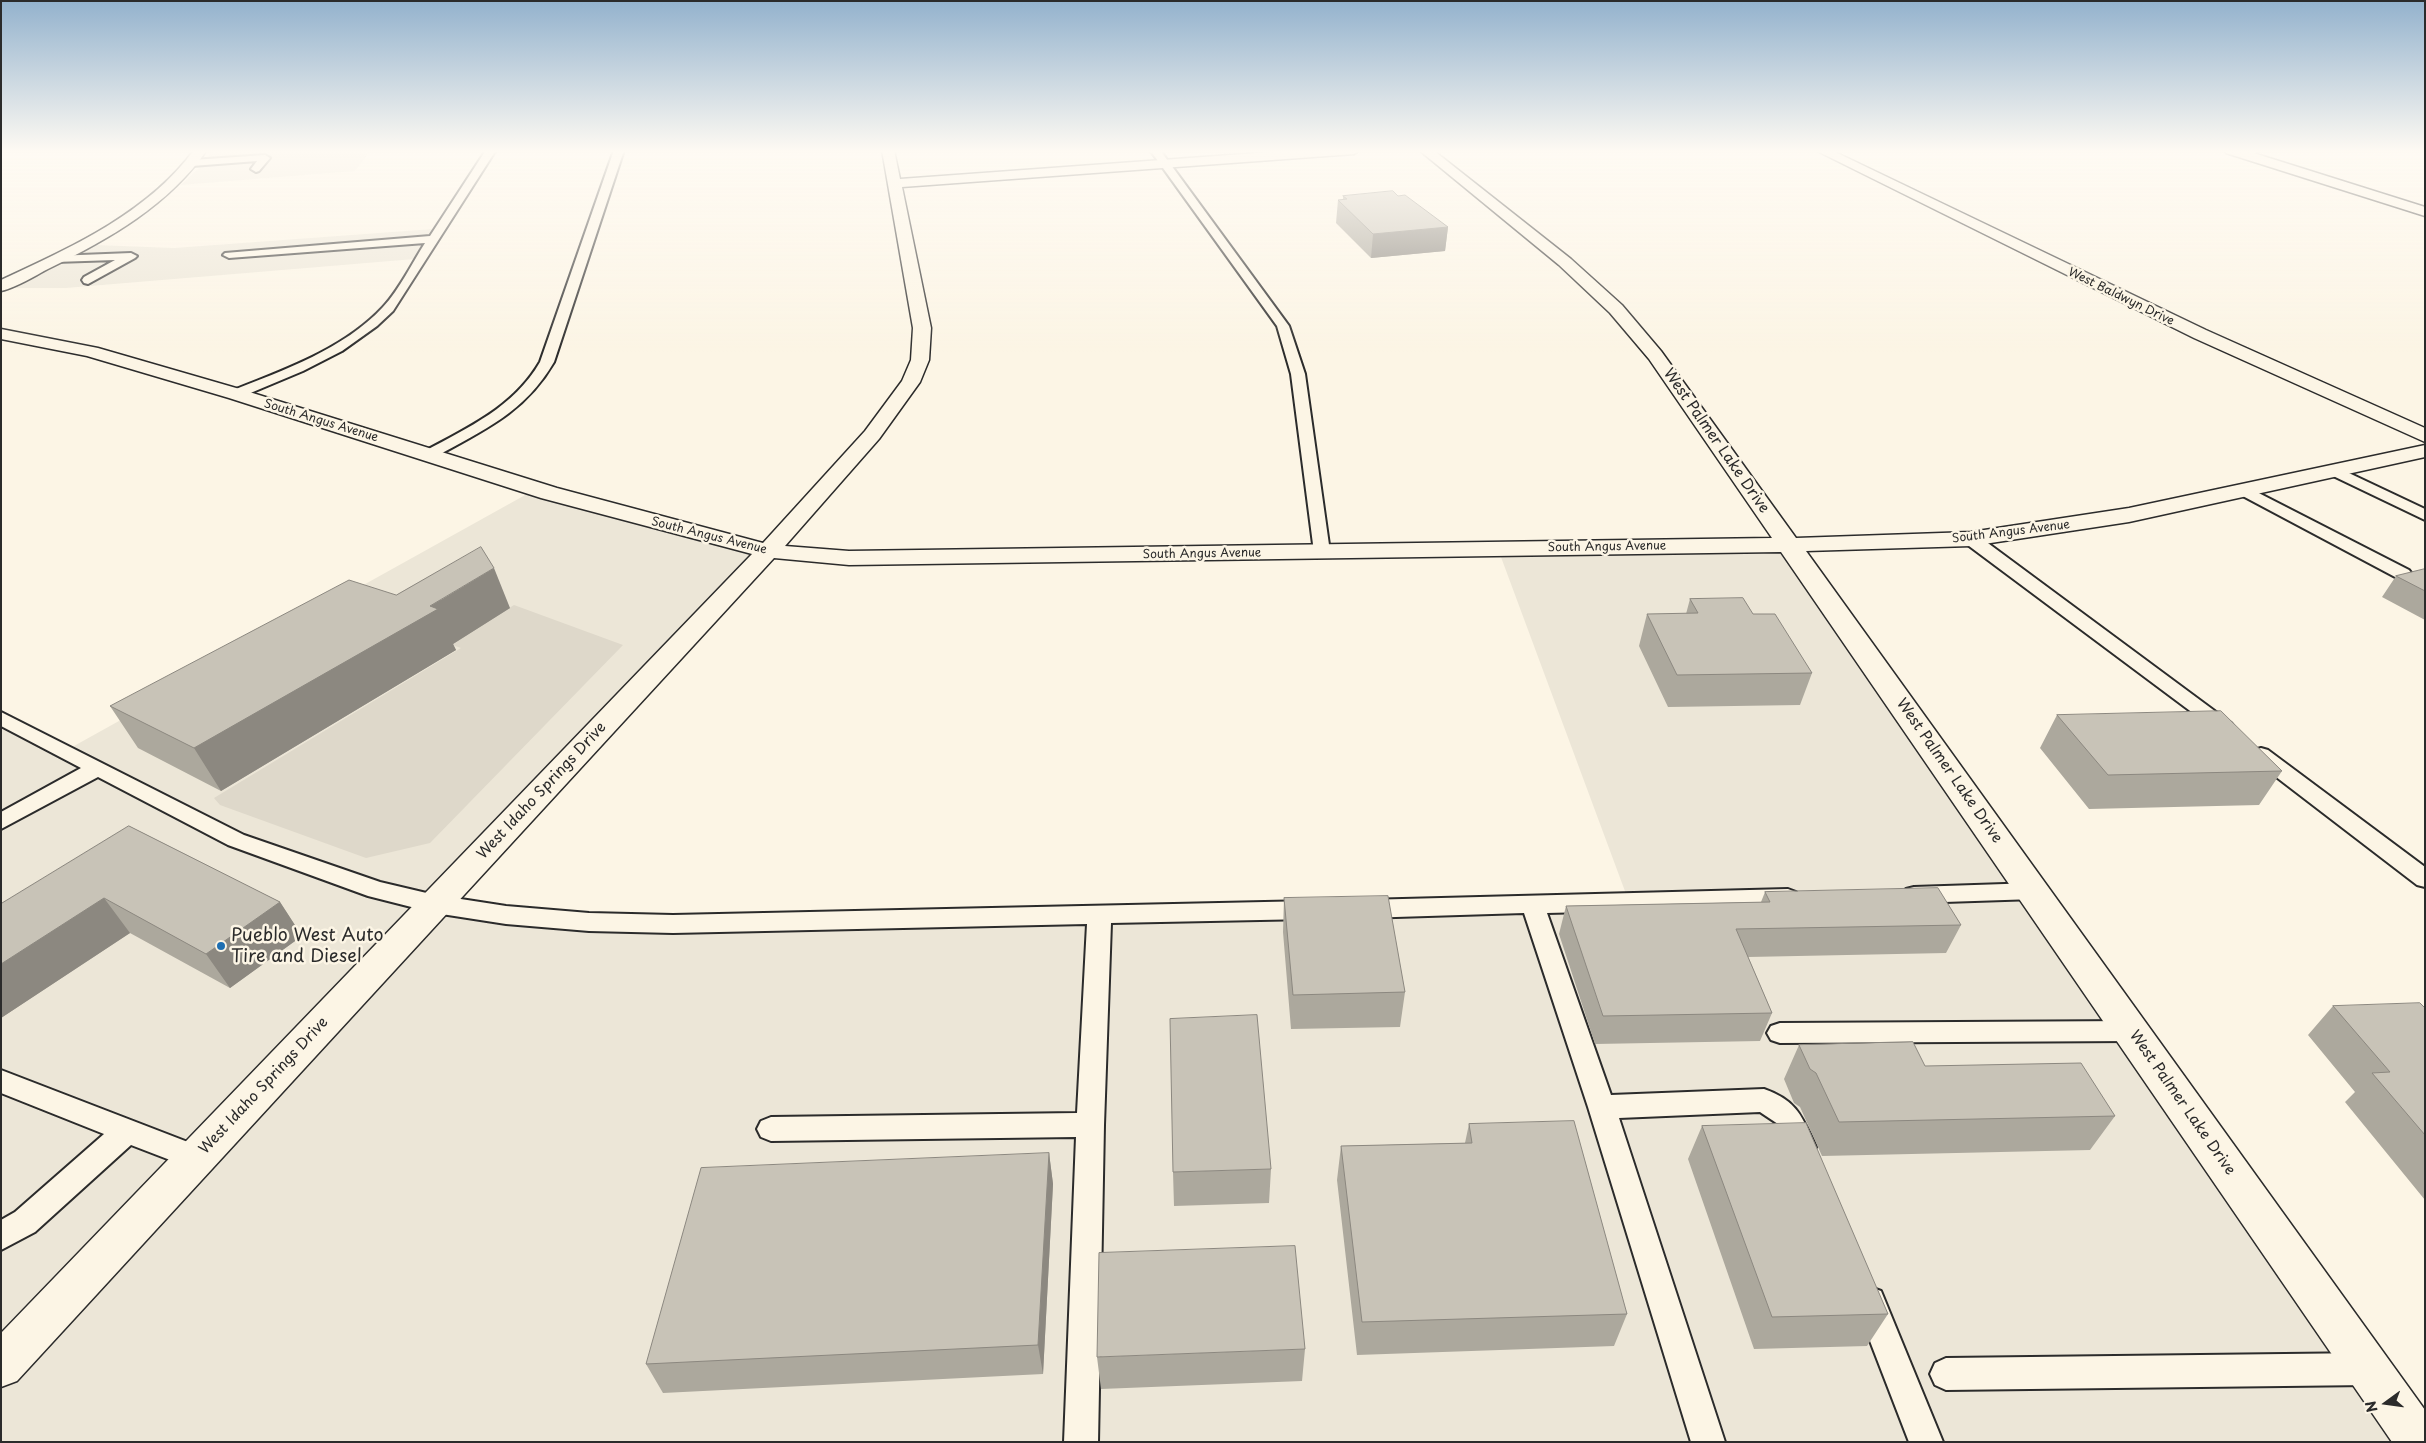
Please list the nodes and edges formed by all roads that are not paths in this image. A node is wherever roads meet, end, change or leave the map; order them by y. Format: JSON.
{"nodes":[{"id":1,"x":127,"y":217,"type":"edge"},
{"id":2,"x":449,"y":217,"type":"edge"},
{"id":3,"x":596,"y":217,"type":"edge"},
{"id":4,"x":901,"y":217,"type":"edge"},
{"id":5,"x":1204,"y":217,"type":"edge"},
{"id":6,"x":1509,"y":217,"type":"edge"},
{"id":7,"x":1959,"y":217,"type":"edge"},
{"id":8,"x":435,"y":239,"type":"junction"},
{"id":9,"x":277,"y":252,"type":"junction"},
{"id":10,"x":229,"y":255,"type":"dead end"},
{"id":11,"x":55,"y":259,"type":"junction"},
{"id":12,"x":268,"y":262,"type":"dead end"},
{"id":13,"x":88,"y":280,"type":"dead end"},
{"id":14,"x":1,"y":286,"type":"edge"},
{"id":15,"x":1,"y":334,"type":"edge"},
{"id":16,"x":236,"y":394,"type":"junction"},
{"id":17,"x":2425,"y":436,"type":"edge"},
{"id":18,"x":2425,"y":451,"type":"edge"},
{"id":19,"x":430,"y":454,"type":"junction"},
{"id":20,"x":2334,"y":471,"type":"junction"},
{"id":21,"x":2245,"y":491,"type":"junction"},
{"id":22,"x":2425,"y":515,"type":"edge"},
{"id":23,"x":1972,"y":539,"type":"junction"},
{"id":24,"x":1789,"y":545,"type":"junction"},
{"id":25,"x":768,"y":551,"type":"junction"},
{"id":26,"x":1322,"y":552,"type":"junction"},
{"id":27,"x":2403,"y":574,"type":"edge"},
{"id":28,"x":1,"y":718,"type":"edge"},
{"id":29,"x":98,"y":768,"type":"junction"},
{"id":30,"x":1,"y":822,"type":"edge"},
{"id":31,"x":2425,"y":879,"type":"edge"},
{"id":32,"x":2035,"y":891,"type":"junction"},
{"id":33,"x":1897,"y":895,"type":"edge"},
{"id":34,"x":1808,"y":898,"type":"edge"},
{"id":35,"x":435,"y":904,"type":"junction"},
{"id":36,"x":1533,"y":905,"type":"junction"},
{"id":37,"x":1099,"y":915,"type":"junction"},
{"id":38,"x":2132,"y":1031,"type":"junction"},
{"id":39,"x":1780,"y":1033,"type":"dead end"},
{"id":40,"x":1,"y":1081,"type":"edge"},
{"id":41,"x":1602,"y":1107,"type":"junction"},
{"id":42,"x":1090,"y":1125,"type":"junction"},
{"id":43,"x":771,"y":1128,"type":"dead end"},
{"id":44,"x":127,"y":1131,"type":"junction"},
{"id":45,"x":196,"y":1158,"type":"junction"},
{"id":46,"x":1812,"y":1170,"type":"edge"},
{"id":47,"x":1,"y":1236,"type":"edge"},
{"id":48,"x":1860,"y":1278,"type":"edge"},
{"id":49,"x":1,"y":1364,"type":"edge"},
{"id":50,"x":2369,"y":1369,"type":"junction"},
{"id":51,"x":1946,"y":1374,"type":"dead end"},
{"id":52,"x":1081,"y":1442,"type":"edge"},
{"id":53,"x":1708,"y":1442,"type":"edge"},
{"id":54,"x":1926,"y":1442,"type":"edge"},
{"id":55,"x":2420,"y":1442,"type":"edge"}],
"edges":[{"from":1,"to":11,"type":"street"},
{"from":2,"to":8,"type":"lane"},
{"from":3,"to":19,"type":"lane"},
{"from":4,"to":25,"type":"street","name":"West Idaho Springs Drive"},
{"from":5,"to":26,"type":"lane"},
{"from":6,"to":24,"type":"street","name":"West Palmer Lake Drive"},
{"from":7,"to":17,"type":"street","name":"West Baldwyn Drive"},
{"from":8,"to":9,"type":"lane"},
{"from":8,"to":16,"type":"lane"},
{"from":9,"to":10,"type":"lane"},
{"from":9,"to":12,"type":"lane"},
{"from":11,"to":13,"type":"lane"},
{"from":11,"to":14,"type":"street"},
{"from":15,"to":16,"type":"street","name":"South Angus Avenue"},
{"from":16,"to":19,"type":"street","name":"South Angus Avenue"},
{"from":18,"to":20,"type":"street","name":"South Angus Avenue"},
{"from":19,"to":25,"type":"street","name":"South Angus Avenue"},
{"from":20,"to":21,"type":"street","name":"South Angus Avenue"},
{"from":20,"to":22,"type":"lane"},
{"from":21,"to":23,"type":"street","name":"South Angus Avenue"},
{"from":21,"to":27,"type":"lane"},
{"from":23,"to":24,"type":"street","name":"South Angus Avenue"},
{"from":23,"to":31,"type":"lane"},
{"from":24,"to":26,"type":"street","name":"South Angus Avenue"},
{"from":24,"to":32,"type":"street","name":"West Palmer Lake Drive"},
{"from":25,"to":26,"type":"street","name":"South Angus Avenue"},
{"from":25,"to":35,"type":"street","name":"West Idaho Springs Drive"},
{"from":28,"to":29,"type":"lane"},
{"from":29,"to":30,"type":"lane"},
{"from":29,"to":35,"type":"lane"},
{"from":32,"to":33,"type":"lane"},
{"from":32,"to":38,"type":"street","name":"West Palmer Lake Drive"},
{"from":34,"to":36,"type":"lane"},
{"from":35,"to":37,"type":"lane"},
{"from":35,"to":45,"type":"street","name":"West Idaho Springs Drive"},
{"from":36,"to":37,"type":"lane"},
{"from":36,"to":41,"type":"lane"},
{"from":37,"to":42,"type":"lane"},
{"from":38,"to":39,"type":"lane"},
{"from":38,"to":50,"type":"street","name":"West Palmer Lake Drive"},
{"from":40,"to":44,"type":"lane"},
{"from":41,"to":46,"type":"lane"},
{"from":41,"to":53,"type":"lane"},
{"from":42,"to":43,"type":"lane"},
{"from":42,"to":52,"type":"lane"},
{"from":44,"to":45,"type":"lane"},
{"from":44,"to":47,"type":"lane"},
{"from":45,"to":49,"type":"street","name":"West Idaho Springs Drive"},
{"from":48,"to":54,"type":"lane"},
{"from":50,"to":51,"type":"lane"},
{"from":50,"to":55,"type":"street","name":"West Palmer Lake Drive"}]}
